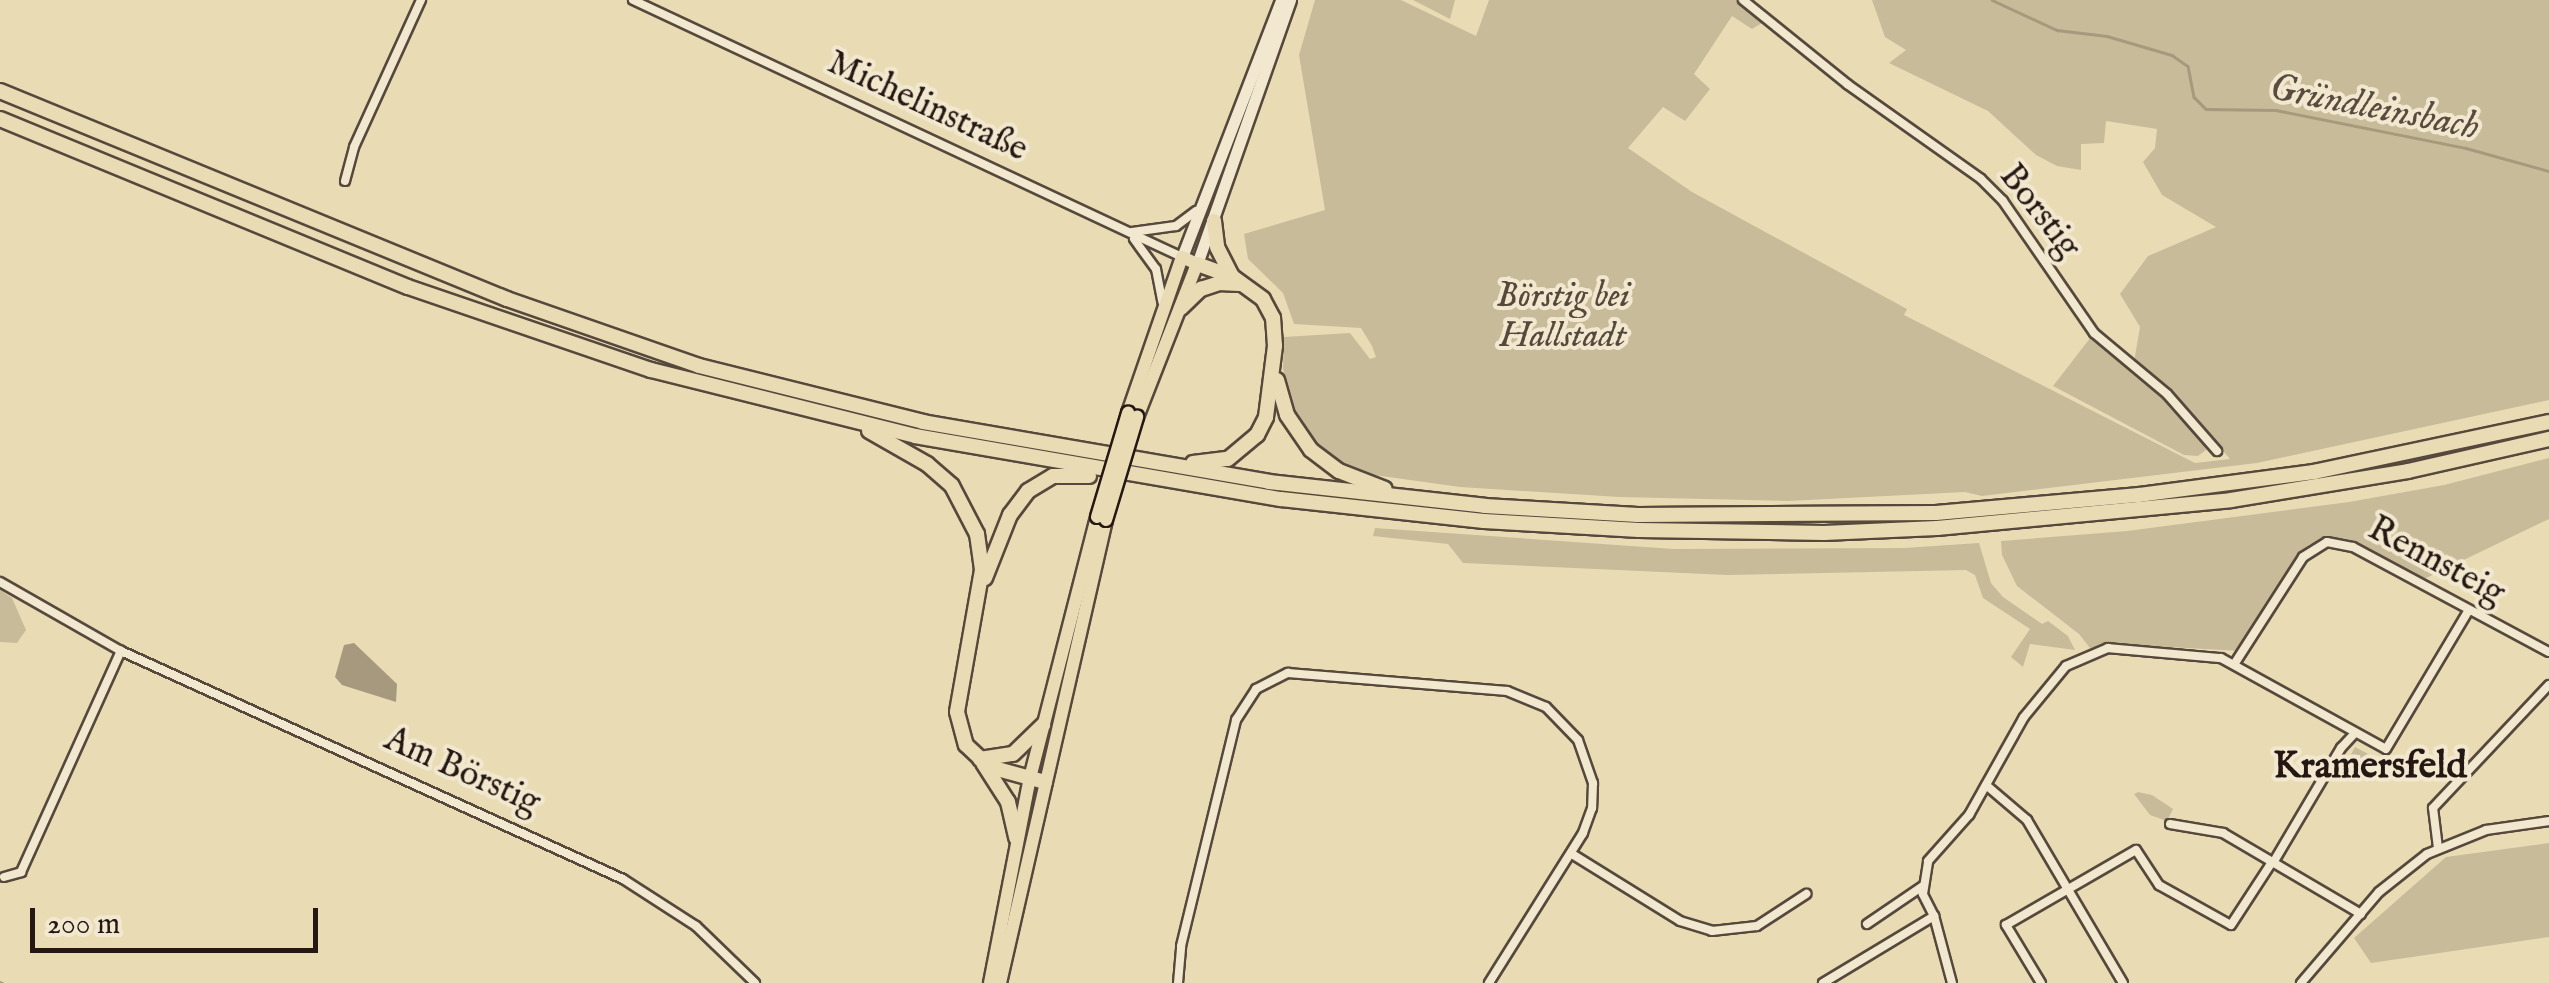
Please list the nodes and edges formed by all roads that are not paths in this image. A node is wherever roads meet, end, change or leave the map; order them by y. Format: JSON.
{"nodes":[{"id":1,"x":421,"y":0,"type":"edge"},
{"id":2,"x":633,"y":0,"type":"edge"},
{"id":3,"x":1281,"y":0,"type":"edge"},
{"id":4,"x":1290,"y":0,"type":"edge"},
{"id":5,"x":1743,"y":0,"type":"edge"},
{"id":6,"x":0,"y":90,"type":"edge"},
{"id":7,"x":0,"y":119,"type":"edge"},
{"id":8,"x":344,"y":182,"type":"dead end"},
{"id":9,"x":1204,"y":202,"type":"junction"},
{"id":10,"x":1214,"y":221,"type":"junction"},
{"id":11,"x":1127,"y":232,"type":"junction"},
{"id":12,"x":1182,"y":258,"type":"junction"},
{"id":13,"x":1198,"y":264,"type":"junction"},
{"id":14,"x":1238,"y":281,"type":"junction"},
{"id":15,"x":1180,"y":308,"type":"junction"},
{"id":16,"x":1162,"y":309,"type":"junction"},
{"id":17,"x":1275,"y":364,"type":"junction"},
{"id":18,"x":1132,"y":415,"type":"junction"},
{"id":19,"x":2549,"y":422,"type":"edge"},
{"id":20,"x":854,"y":423,"type":"junction"},
{"id":21,"x":2549,"y":439,"type":"edge"},
{"id":22,"x":2217,"y":451,"type":"dead end"},
{"id":23,"x":1152,"y":463,"type":"junction"},
{"id":24,"x":1128,"y":474,"type":"junction"},
{"id":25,"x":1424,"y":500,"type":"junction"},
{"id":26,"x":1101,"y":519,"type":"junction"},
{"id":27,"x":0,"y":582,"type":"edge"},
{"id":28,"x":977,"y":598,"type":"junction"},
{"id":29,"x":2469,"y":610,"type":"junction"},
{"id":30,"x":122,"y":650,"type":"junction"},
{"id":31,"x":2549,"y":652,"type":"edge"},
{"id":32,"x":2236,"y":663,"type":"junction"},
{"id":33,"x":2549,"y":685,"type":"edge"},
{"id":34,"x":1043,"y":726,"type":"junction"},
{"id":35,"x":2354,"y":734,"type":"junction"},
{"id":36,"x":980,"y":759,"type":"junction"},
{"id":37,"x":1037,"y":780,"type":"junction"},
{"id":38,"x":1986,"y":785,"type":"junction"},
{"id":39,"x":2549,"y":821,"type":"edge"},
{"id":40,"x":2170,"y":824,"type":"dead end"},
{"id":41,"x":1016,"y":838,"type":"junction"},
{"id":42,"x":2438,"y":848,"type":"junction"},
{"id":43,"x":1572,"y":854,"type":"junction"},
{"id":44,"x":2272,"y":863,"type":"junction"},
{"id":45,"x":4,"y":877,"type":"dead end"},
{"id":46,"x":1923,"y":886,"type":"junction"},
{"id":47,"x":2069,"y":888,"type":"junction"},
{"id":48,"x":1806,"y":894,"type":"dead end"},
{"id":49,"x":2360,"y":914,"type":"junction"},
{"id":50,"x":1934,"y":916,"type":"junction"},
{"id":51,"x":1867,"y":924,"type":"dead end"},
{"id":52,"x":755,"y":983,"type":"edge"},
{"id":53,"x":990,"y":983,"type":"edge"},
{"id":54,"x":1000,"y":983,"type":"edge"},
{"id":55,"x":1178,"y":983,"type":"edge"},
{"id":56,"x":1489,"y":983,"type":"edge"},
{"id":57,"x":1823,"y":983,"type":"edge"},
{"id":58,"x":1952,"y":983,"type":"edge"},
{"id":59,"x":2041,"y":983,"type":"edge"},
{"id":60,"x":2122,"y":983,"type":"edge"},
{"id":61,"x":2301,"y":983,"type":"edge"}],
"edges":[{"from":1,"to":8,"type":"street"},
{"from":2,"to":11,"type":"street","name":"Michelinstraße"},
{"from":3,"to":9,"type":"main road"},
{"from":4,"to":10,"type":"main road"},
{"from":5,"to":22,"type":"street","name":"Borstig"},
{"from":6,"to":23,"type":"highway"},
{"from":7,"to":20,"type":"highway"},
{"from":9,"to":11,"type":"street"},
{"from":9,"to":12,"type":"main road"},
{"from":10,"to":13,"type":"main road"},
{"from":10,"to":14,"type":"highway"},
{"from":11,"to":12,"type":"street","name":"Michelinstraße"},
{"from":11,"to":16,"type":"street"},
{"from":12,"to":13,"type":"main road","name":"Michelinstraße"},
{"from":12,"to":16,"type":"main road"},
{"from":13,"to":14,"type":"highway"},
{"from":13,"to":15,"type":"main road"},
{"from":14,"to":15,"type":"highway"},
{"from":14,"to":17,"type":"highway"},
{"from":15,"to":18,"type":"main road"},
{"from":16,"to":18,"type":"main road"},
{"from":17,"to":23,"type":"highway"},
{"from":17,"to":25,"type":"highway"},
{"from":18,"to":26,"type":"main road","bridge":true},
{"from":19,"to":25,"type":"highway"},
{"from":20,"to":24,"type":"highway"},
{"from":20,"to":28,"type":"highway"},
{"from":21,"to":24,"type":"highway"},
{"from":23,"to":25,"type":"highway"},
{"from":24,"to":28,"type":"highway"},
{"from":26,"to":34,"type":"main road"},
{"from":26,"to":37,"type":"main road"},
{"from":27,"to":30,"type":"street","name":"Am Börstig"},
{"from":28,"to":36,"type":"highway"},
{"from":29,"to":31,"type":"street","name":"Rennsteig"},
{"from":29,"to":32,"type":"street","name":"Rennsteig"},
{"from":29,"to":35,"type":"street"},
{"from":30,"to":45,"type":"street"},
{"from":30,"to":52,"type":"street","name":"Am Börstig"},
{"from":32,"to":35,"type":"street"},
{"from":32,"to":38,"type":"street"},
{"from":33,"to":42,"type":"street"},
{"from":34,"to":36,"type":"highway"},
{"from":34,"to":37,"type":"main road"},
{"from":35,"to":44,"type":"street"},
{"from":36,"to":37,"type":"highway"},
{"from":36,"to":41,"type":"highway"},
{"from":37,"to":41,"type":"main road"},
{"from":37,"to":54,"type":"main road"},
{"from":38,"to":46,"type":"street"},
{"from":38,"to":47,"type":"street"},
{"from":39,"to":42,"type":"street"},
{"from":40,"to":44,"type":"street"},
{"from":41,"to":53,"type":"main road"},
{"from":42,"to":49,"type":"street"},
{"from":43,"to":48,"type":"street"},
{"from":43,"to":55,"type":"street"},
{"from":43,"to":56,"type":"street"},
{"from":44,"to":47,"type":"street"},
{"from":44,"to":49,"type":"street"},
{"from":46,"to":50,"type":"street"},
{"from":46,"to":51,"type":"street"},
{"from":47,"to":59,"type":"street"},
{"from":47,"to":60,"type":"street"},
{"from":49,"to":61,"type":"street"},
{"from":50,"to":57,"type":"street"},
{"from":50,"to":58,"type":"street"}]}
